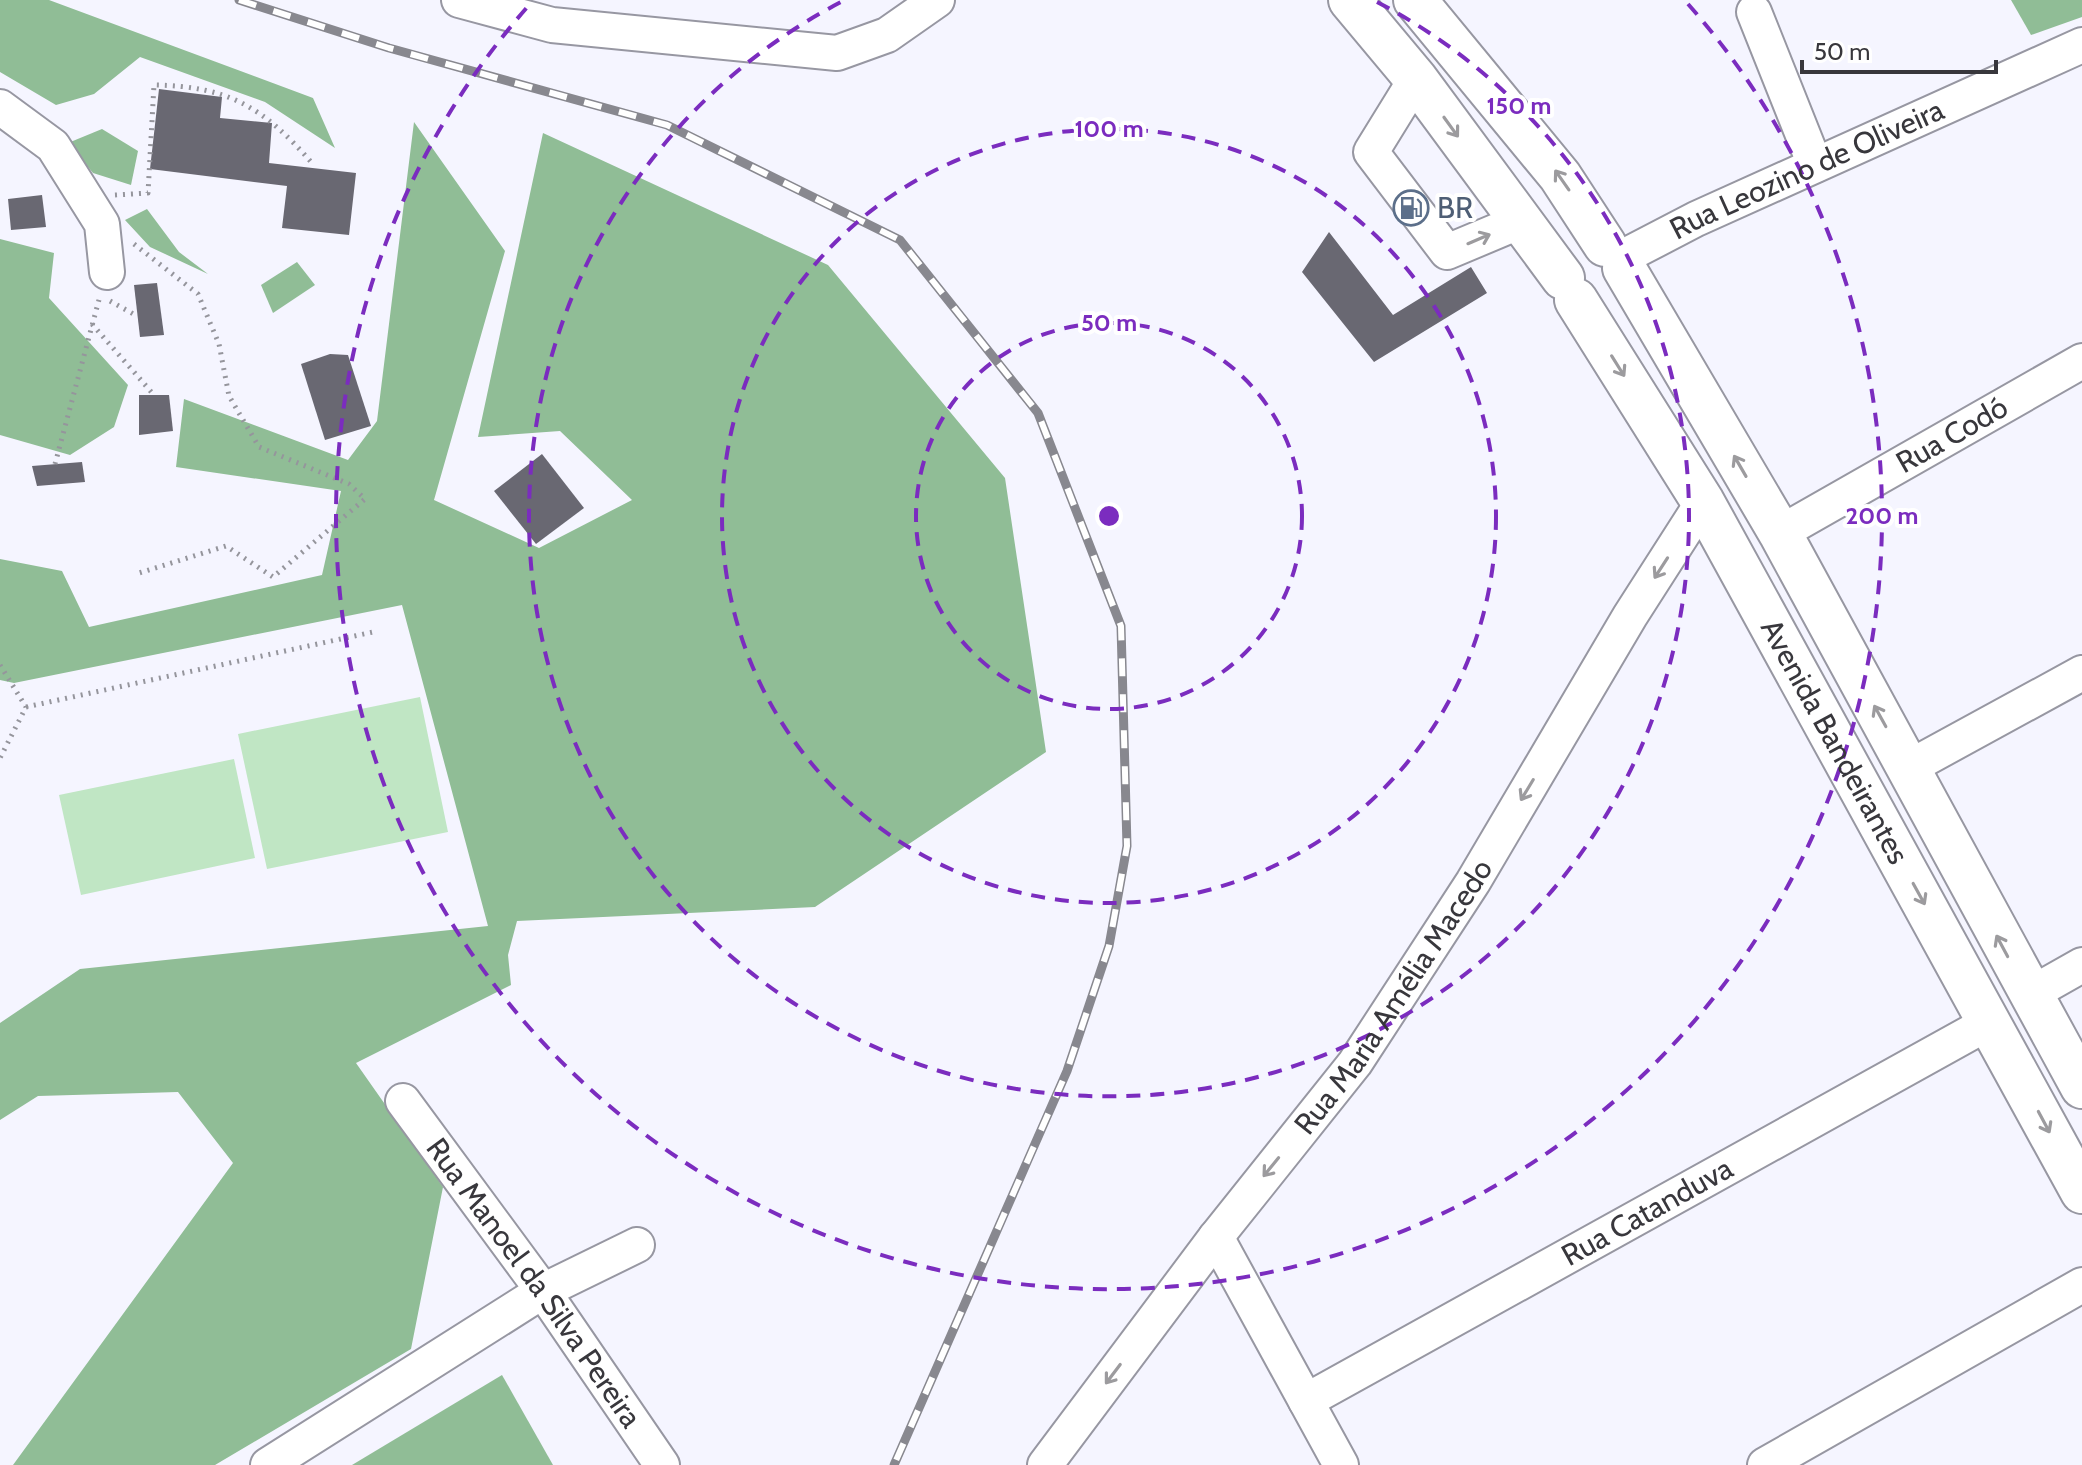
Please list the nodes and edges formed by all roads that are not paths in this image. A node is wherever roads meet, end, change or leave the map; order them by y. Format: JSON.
{"nodes":[{"id":1,"x":459,"y":0,"type":"edge"},
{"id":2,"x":937,"y":0,"type":"edge"},
{"id":3,"x":1350,"y":0,"type":"edge"},
{"id":4,"x":1415,"y":0,"type":"edge"},
{"id":5,"x":1754,"y":12,"type":"dead end"},
{"id":6,"x":2082,"y":45,"type":"edge"},
{"id":7,"x":1416,"y":79,"type":"junction"},
{"id":8,"x":0,"y":107,"type":"edge"},
{"id":9,"x":1815,"y":165,"type":"junction"},
{"id":10,"x":1521,"y":221,"type":"junction"},
{"id":11,"x":1617,"y":257,"type":"junction"},
{"id":12,"x":103,"y":284,"type":"road end"},
{"id":13,"x":1570,"y":289,"type":"junction"},
{"id":14,"x":2082,"y":361,"type":"edge"},
{"id":15,"x":1703,"y":502,"type":"junction"},
{"id":16,"x":1780,"y":533,"type":"junction"},
{"id":17,"x":2082,"y":673,"type":"edge"},
{"id":18,"x":1908,"y":768,"type":"junction"},
{"id":19,"x":2082,"y":965,"type":"edge"},
{"id":20,"x":2029,"y":995,"type":"junction"},
{"id":21,"x":1990,"y":1022,"type":"junction"},
{"id":22,"x":2082,"y":1087,"type":"edge"},
{"id":23,"x":403,"y":1101,"type":"dead end"},
{"id":24,"x":2082,"y":1192,"type":"edge"},
{"id":25,"x":1216,"y":1237,"type":"junction"},
{"id":26,"x":637,"y":1245,"type":"dead end"},
{"id":27,"x":2082,"y":1285,"type":"edge"},
{"id":28,"x":543,"y":1291,"type":"junction"},
{"id":29,"x":1306,"y":1401,"type":"junction"},
{"id":30,"x":268,"y":1465,"type":"edge"},
{"id":31,"x":662,"y":1465,"type":"edge"},
{"id":32,"x":1045,"y":1465,"type":"edge"},
{"id":33,"x":1341,"y":1465,"type":"edge"},
{"id":34,"x":1765,"y":1465,"type":"edge"}],
"edges":[{"from":1,"to":2,"type":"street"},
{"from":3,"to":7,"type":"main road","name":"Avenida Bandeirantes"},
{"from":11,"to":4,"type":"main road","name":"Avenida Bandeirantes","one_way":true},
{"from":5,"to":9,"type":"street"},
{"from":6,"to":9,"type":"street","name":"Rua Leozino de Oliveira"},
{"from":7,"to":10,"type":"main road","name":"Avenida Bandeirantes","one_way":true},
{"from":7,"to":10,"type":"street","one_way":true},
{"from":8,"to":12,"type":"street"},
{"from":9,"to":11,"type":"street","name":"Rua Leozino de Oliveira"},
{"from":10,"to":13,"type":"main road","name":"Avenida Bandeirantes"},
{"from":11,"to":13,"type":"main road"},
{"from":16,"to":11,"type":"main road","name":"Avenida Bandeirantes","one_way":true},
{"from":13,"to":15,"type":"main road","name":"Avenida Bandeirantes","one_way":true},
{"from":14,"to":16,"type":"street","name":"Rua Codó"},
{"from":15,"to":21,"type":"main road","name":"Avenida Bandeirantes","one_way":true},
{"from":15,"to":25,"type":"street","name":"Rua Maria Amélia Macedo","one_way":true},
{"from":18,"to":16,"type":"main road","name":"Avenida Bandeirantes","one_way":true},
{"from":17,"to":18,"type":"street"},
{"from":20,"to":18,"type":"main road","name":"Avenida Bandeirantes","one_way":true},
{"from":19,"to":20,"type":"street"},
{"from":20,"to":22,"type":"main road","name":"Avenida Bandeirantes"},
{"from":21,"to":24,"type":"main road","name":"Avenida Bandeirantes","one_way":true},
{"from":21,"to":29,"type":"street","name":"Rua Catanduva"},
{"from":23,"to":28,"type":"street","name":"Rua Manoel da Silva Pereira"},
{"from":25,"to":29,"type":"street"},
{"from":25,"to":32,"type":"street","name":"Rua Maria Amélia Macedo","one_way":true},
{"from":26,"to":28,"type":"street"},
{"from":27,"to":34,"type":"street"},
{"from":28,"to":30,"type":"street"},
{"from":28,"to":31,"type":"street","name":"Rua Manoel da Silva Pereira"},
{"from":29,"to":33,"type":"street"}]}
